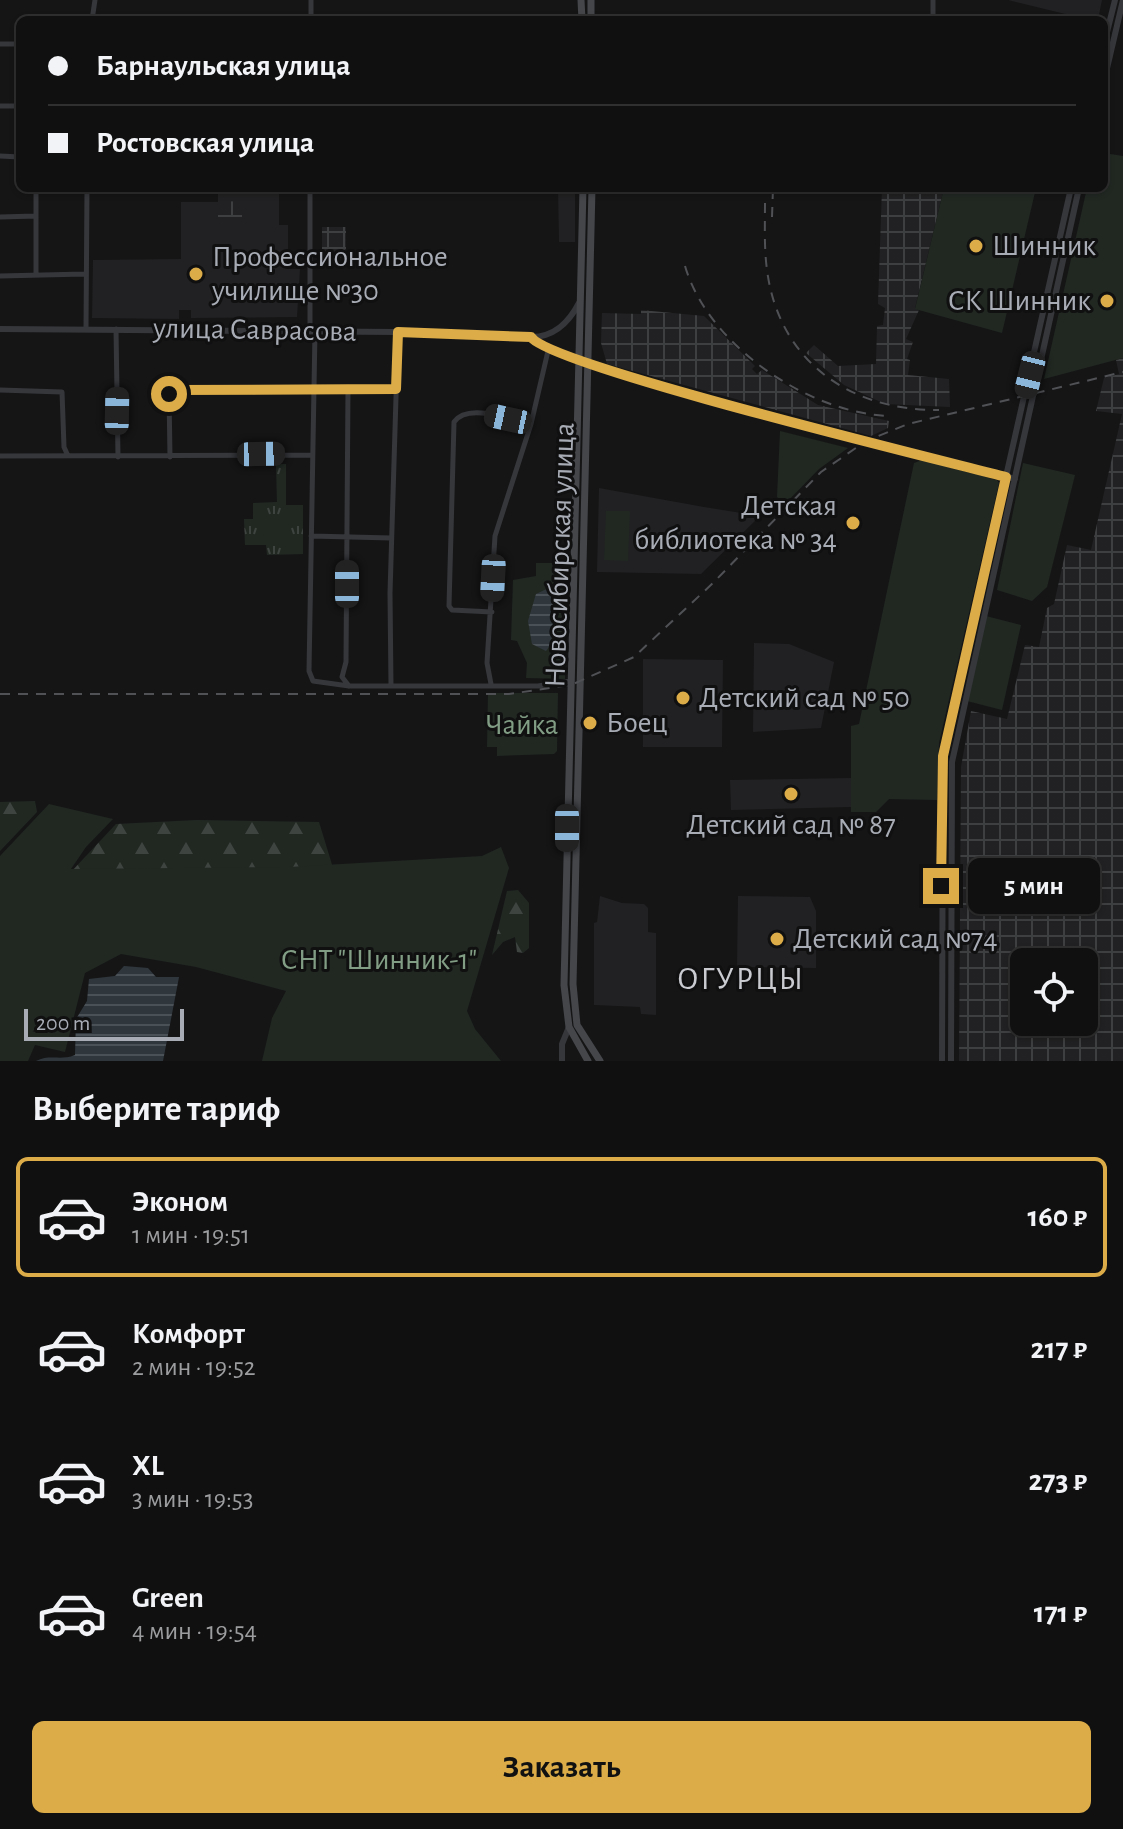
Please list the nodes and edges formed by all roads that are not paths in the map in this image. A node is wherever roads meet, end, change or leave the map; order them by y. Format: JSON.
{"nodes":[{"id":1,"x":1115,"y":0,"type":"edge"},
{"id":2,"x":1123,"y":0,"type":"edge"},
{"id":3,"x":1108,"y":28,"type":"edge"},
{"id":4,"x":1108,"y":64,"type":"edge"},
{"id":5,"x":36,"y":192,"type":"edge"},
{"id":6,"x":87,"y":192,"type":"edge"},
{"id":7,"x":310,"y":192,"type":"edge"},
{"id":8,"x":583,"y":192,"type":"edge"},
{"id":9,"x":592,"y":192,"type":"edge"},
{"id":10,"x":1070,"y":192,"type":"edge"},
{"id":11,"x":1078,"y":192,"type":"edge"},
{"id":12,"x":36,"y":216,"type":"junction"},
{"id":13,"x":0,"y":217,"type":"edge"},
{"id":14,"x":85,"y":274,"type":"junction"},
{"id":15,"x":36,"y":275,"type":"junction"},
{"id":16,"x":0,"y":276,"type":"edge"},
{"id":17,"x":581,"y":299,"type":"junction"},
{"id":18,"x":0,"y":329,"type":"edge"},
{"id":19,"x":86,"y":329,"type":"junction"},
{"id":20,"x":116,"y":329,"type":"junction"},
{"id":21,"x":313,"y":331,"type":"junction"},
{"id":22,"x":398,"y":332,"type":"junction"},
{"id":23,"x":531,"y":337,"type":"junction"},
{"id":24,"x":548,"y":351,"type":"junction"},
{"id":25,"x":585,"y":362,"type":"junction"},
{"id":26,"x":315,"y":388,"type":"junction"},
{"id":27,"x":348,"y":388,"type":"junction"},
{"id":28,"x":396,"y":389,"type":"junction"},
{"id":29,"x":0,"y":390,"type":"edge"},
{"id":30,"x":531,"y":424,"type":"junction"},
{"id":31,"x":312,"y":455,"type":"junction"},
{"id":32,"x":0,"y":456,"type":"edge"},
{"id":33,"x":69,"y":457,"type":"junction"},
{"id":34,"x":118,"y":457,"type":"junction"},
{"id":35,"x":170,"y":457,"type":"junction"},
{"id":36,"x":1006,"y":477,"type":"junction"},
{"id":37,"x":1015,"y":479,"type":"junction"},
{"id":38,"x":311,"y":536,"type":"junction"},
{"id":39,"x":347,"y":537,"type":"junction"},
{"id":40,"x":391,"y":538,"type":"junction"},
{"id":41,"x":492,"y":612,"type":"junction"},
{"id":42,"x":571,"y":681,"type":"junction"},
{"id":43,"x":491,"y":684,"type":"junction"},
{"id":44,"x":349,"y":686,"type":"junction"},
{"id":45,"x":391,"y":686,"type":"junction"},
{"id":46,"x":943,"y":761,"type":"junction"},
{"id":47,"x":952,"y":762,"type":"junction"},
{"id":48,"x":569,"y":1027,"type":"junction"},
{"id":49,"x":942,"y":1040,"type":"junction"},
{"id":50,"x":951,"y":1040,"type":"junction"},
{"id":51,"x":562,"y":1061,"type":"edge"},
{"id":52,"x":588,"y":1061,"type":"edge"},
{"id":53,"x":600,"y":1061,"type":"edge"},
{"id":54,"x":942,"y":1061,"type":"edge"},
{"id":55,"x":951,"y":1061,"type":"edge"}],
"edges":[{"from":1,"to":3,"type":"street"},
{"from":2,"to":4,"type":"street"},
{"from":5,"to":12,"type":"street"},
{"from":6,"to":14,"type":"street"},
{"from":7,"to":21,"type":"street"},
{"from":8,"to":17,"type":"main road","name":"Новосибирская улица"},
{"from":9,"to":25,"type":"main road","name":"Новосибирская улица"},
{"from":10,"to":36,"type":"street"},
{"from":11,"to":37,"type":"street"},
{"from":12,"to":13,"type":"street"},
{"from":12,"to":15,"type":"street"},
{"from":14,"to":15,"type":"street"},
{"from":14,"to":19,"type":"street"},
{"from":15,"to":16,"type":"street"},
{"from":17,"to":23,"type":"street"},
{"from":17,"to":25,"type":"main road","name":"Новосибирская улица"},
{"from":18,"to":19,"type":"street","name":"улица Саврасова"},
{"from":19,"to":20,"type":"street","name":"улица Саврасова"},
{"from":20,"to":21,"type":"street","name":"улица Саврасова"},
{"from":20,"to":34,"type":"street"},
{"from":21,"to":22,"type":"street","name":"улица Саврасова"},
{"from":21,"to":26,"type":"street"},
{"from":22,"to":23,"type":"street","name":"улица Саврасова"},
{"from":22,"to":28,"type":"street"},
{"from":23,"to":24,"type":"street"},
{"from":24,"to":25,"type":"street"},
{"from":24,"to":30,"type":"street"},
{"from":25,"to":36,"type":"street"},
{"from":25,"to":42,"type":"main road","name":"Новосибирская улица"},
{"from":25,"to":53,"type":"main road","name":"Новосибирская улица"},
{"from":26,"to":27,"type":"street"},
{"from":26,"to":31,"type":"street"},
{"from":26,"to":35,"type":"street"},
{"from":27,"to":28,"type":"street"},
{"from":27,"to":39,"type":"street"},
{"from":28,"to":40,"type":"street"},
{"from":29,"to":33,"type":"street"},
{"from":30,"to":41,"type":"street"},
{"from":30,"to":41,"type":"street"},
{"from":31,"to":35,"type":"street"},
{"from":31,"to":38,"type":"street"},
{"from":32,"to":33,"type":"street"},
{"from":33,"to":34,"type":"street"},
{"from":34,"to":35,"type":"street"},
{"from":36,"to":37,"type":"street"},
{"from":36,"to":46,"type":"street"},
{"from":37,"to":47,"type":"street"},
{"from":38,"to":39,"type":"street"},
{"from":38,"to":44,"type":"street"},
{"from":39,"to":40,"type":"street"},
{"from":39,"to":44,"type":"street"},
{"from":40,"to":45,"type":"street"},
{"from":41,"to":43,"type":"street"},
{"from":42,"to":43,"type":"street"},
{"from":42,"to":48,"type":"main road","name":"Новосибирская улица"},
{"from":43,"to":45,"type":"street"},
{"from":44,"to":45,"type":"street"},
{"from":46,"to":47,"type":"street"},
{"from":46,"to":49,"type":"street"},
{"from":47,"to":50,"type":"street"},
{"from":48,"to":51,"type":"street","name":"Новосибирская улица"},
{"from":48,"to":52,"type":"main road","name":"Новосибирская улица"},
{"from":49,"to":50,"type":"street"},
{"from":49,"to":54,"type":"street"},
{"from":50,"to":55,"type":"street"}]}
